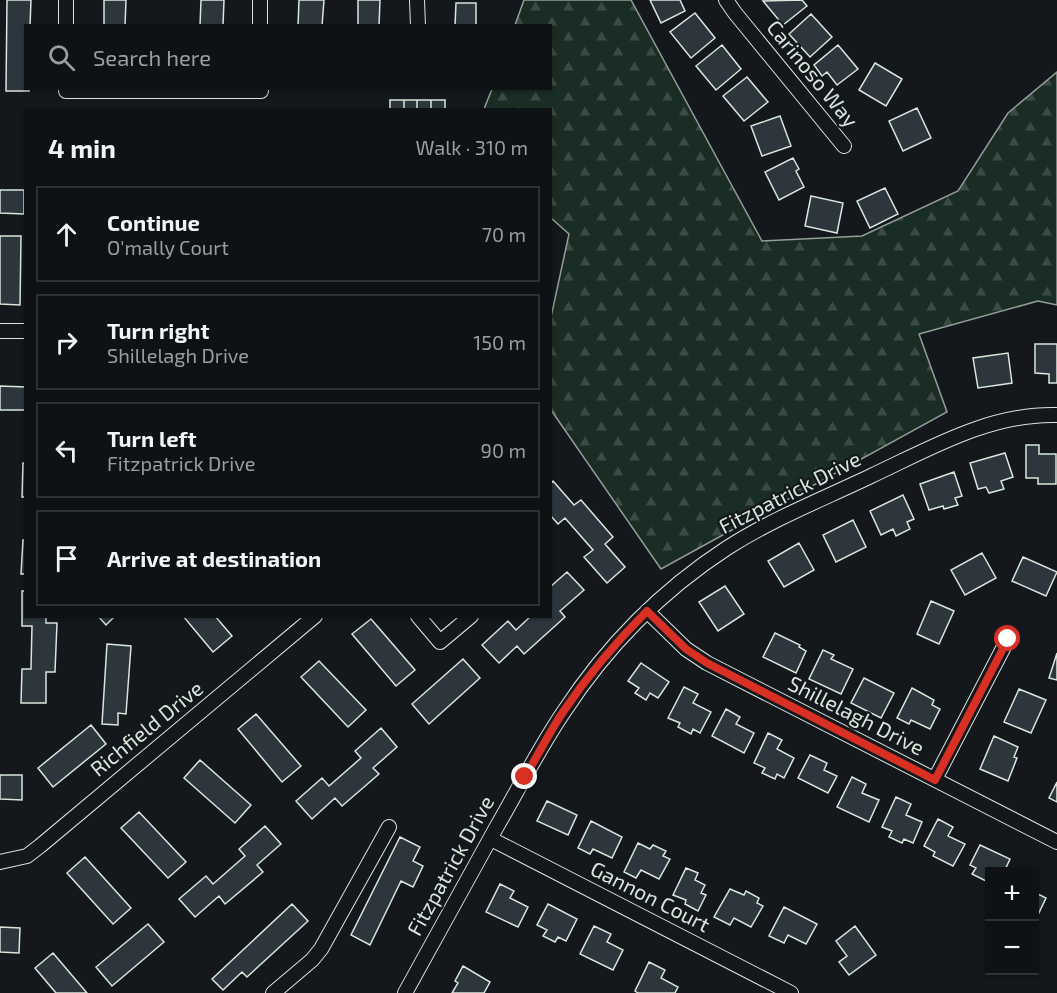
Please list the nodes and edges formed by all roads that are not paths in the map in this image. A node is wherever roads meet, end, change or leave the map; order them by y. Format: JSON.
{"nodes":[{"id":1,"x":66,"y":0,"type":"edge"},
{"id":2,"x":260,"y":0,"type":"edge"},
{"id":3,"x":417,"y":0,"type":"edge"},
{"id":4,"x":726,"y":0,"type":"edge"},
{"id":5,"x":66,"y":24,"type":"edge"},
{"id":6,"x":261,"y":24,"type":"edge"},
{"id":7,"x":418,"y":24,"type":"edge"},
{"id":8,"x":66,"y":90,"type":"edge"},
{"id":9,"x":261,"y":90,"type":"edge"},
{"id":10,"x":844,"y":146,"type":"dead end"},
{"id":11,"x":0,"y":331,"type":"edge"},
{"id":12,"x":24,"y":331,"type":"edge"},
{"id":13,"x":1057,"y":416,"type":"edge"},
{"id":14,"x":647,"y":611,"type":"junction"},
{"id":15,"x":313,"y":618,"type":"edge"},
{"id":16,"x":420,"y":618,"type":"edge"},
{"id":17,"x":469,"y":618,"type":"edge"},
{"id":18,"x":1008,"y":639,"type":"dead end"},
{"id":19,"x":935,"y":780,"type":"junction"},
{"id":20,"x":389,"y":827,"type":"dead end"},
{"id":21,"x":491,"y":839,"type":"junction"},
{"id":22,"x":1057,"y":842,"type":"edge"},
{"id":23,"x":0,"y":862,"type":"edge"},
{"id":24,"x":273,"y":993,"type":"edge"},
{"id":25,"x":405,"y":993,"type":"edge"},
{"id":26,"x":791,"y":993,"type":"edge"}],
"edges":[{"from":1,"to":5,"type":"street"},
{"from":2,"to":6,"type":"street"},
{"from":3,"to":7,"type":"street"},
{"from":4,"to":10,"type":"street","name":"Carinoso Way"},
{"from":8,"to":9,"type":"street"},
{"from":11,"to":12,"type":"street"},
{"from":13,"to":14,"type":"street","name":"Fitzpatrick Drive"},
{"from":14,"to":19,"type":"street","name":"Shillelagh Drive"},
{"from":14,"to":21,"type":"street","name":"Fitzpatrick Drive"},
{"from":15,"to":23,"type":"street","name":"Richfield Drive"},
{"from":16,"to":17,"type":"street"},
{"from":18,"to":19,"type":"street"},
{"from":19,"to":22,"type":"street","name":"Shillelagh Drive"},
{"from":20,"to":24,"type":"street"},
{"from":21,"to":25,"type":"street","name":"Fitzpatrick Drive"},
{"from":21,"to":26,"type":"street","name":"Gannon Court"}]}
